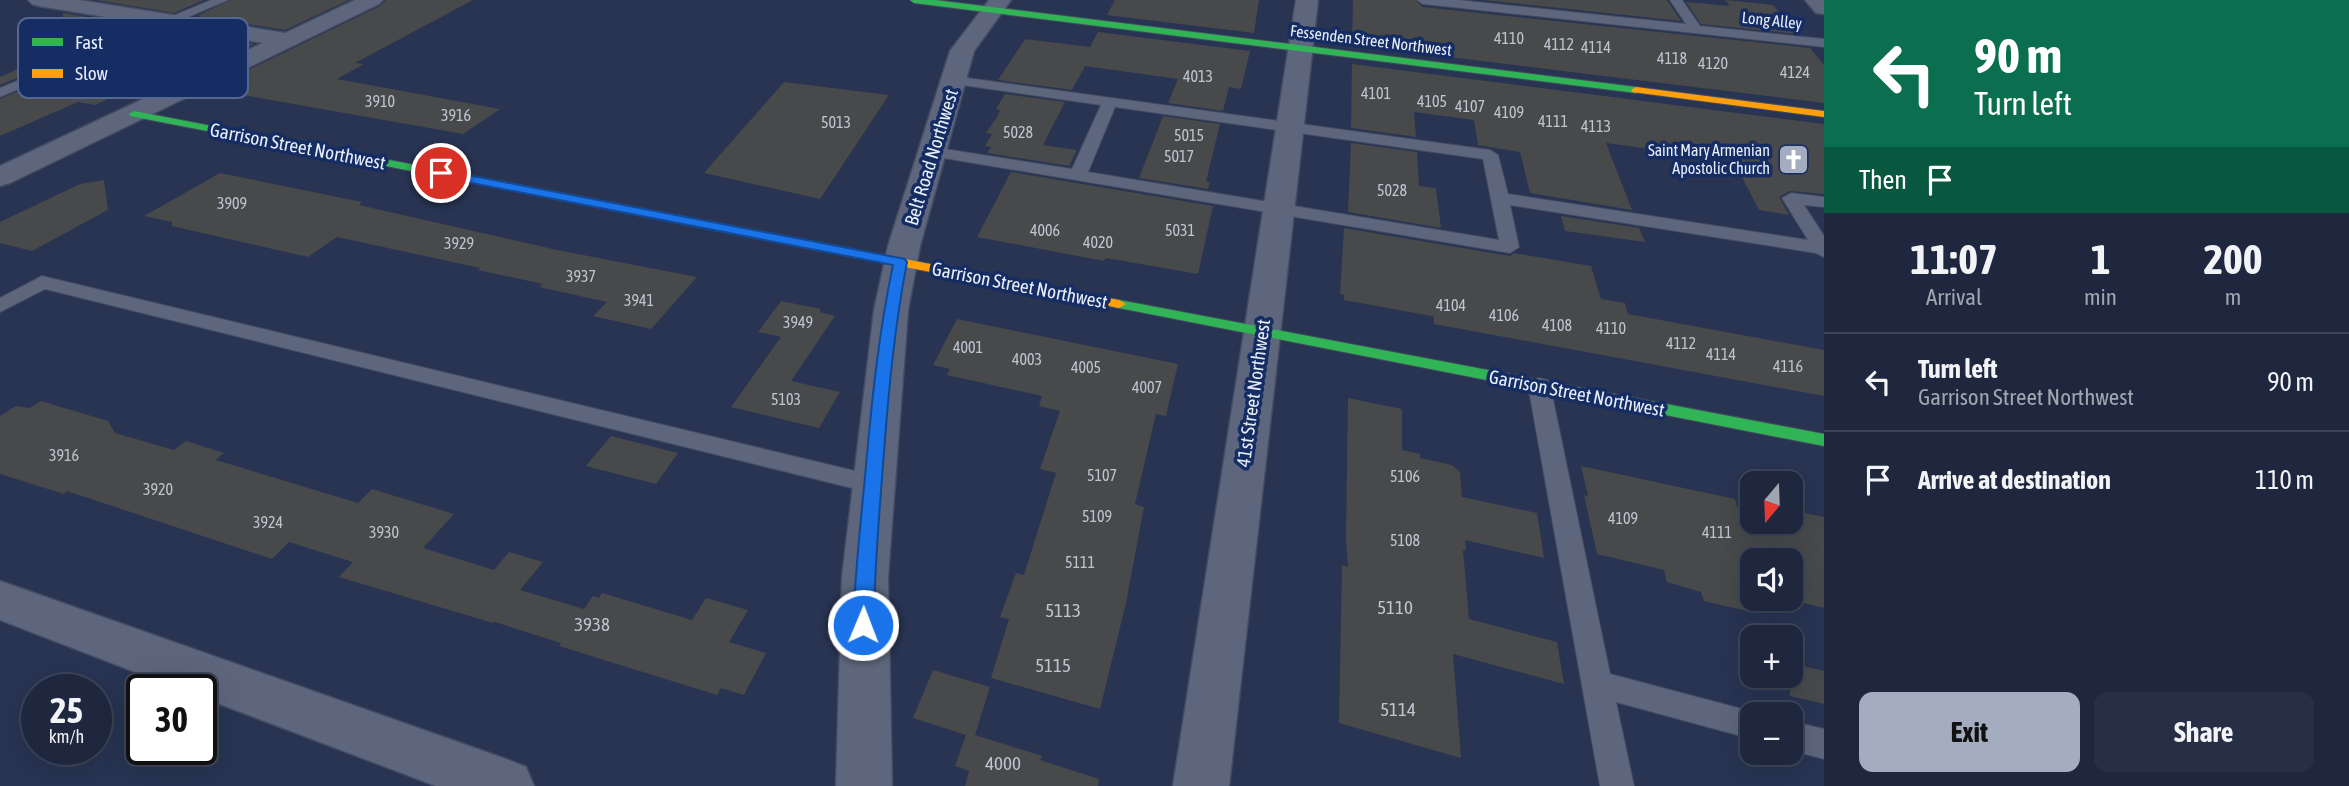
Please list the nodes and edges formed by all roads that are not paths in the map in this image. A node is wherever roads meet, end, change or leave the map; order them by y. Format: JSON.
{"nodes":[{"id":1,"x":39,"y":0,"type":"edge"},
{"id":2,"x":222,"y":0,"type":"edge"},
{"id":3,"x":372,"y":0,"type":"edge"},
{"id":4,"x":914,"y":0,"type":"edge"},
{"id":5,"x":1307,"y":0,"type":"edge"},
{"id":6,"x":1423,"y":0,"type":"edge"},
{"id":7,"x":1676,"y":0,"type":"edge"},
{"id":8,"x":1816,"y":0,"type":"edge"},
{"id":9,"x":1446,"y":1,"type":"edge"},
{"id":10,"x":996,"y":5,"type":"edge"},
{"id":11,"x":1824,"y":8,"type":"edge"},
{"id":12,"x":147,"y":18,"type":"edge"},
{"id":13,"x":180,"y":18,"type":"edge"},
{"id":14,"x":1696,"y":30,"type":"junction"},
{"id":15,"x":248,"y":34,"type":"edge"},
{"id":16,"x":288,"y":40,"type":"junction"},
{"id":17,"x":1824,"y":43,"type":"edge"},
{"id":18,"x":1300,"y":48,"type":"junction"},
{"id":19,"x":248,"y":59,"type":"edge"},
{"id":20,"x":0,"y":75,"type":"edge"},
{"id":21,"x":18,"y":78,"type":"edge"},
{"id":22,"x":953,"y":80,"type":"junction"},
{"id":23,"x":18,"y":85,"type":"edge"},
{"id":24,"x":0,"y":93,"type":"edge"},
{"id":25,"x":167,"y":98,"type":"edge"},
{"id":26,"x":1110,"y":102,"type":"junction"},
{"id":27,"x":134,"y":114,"type":"junction"},
{"id":28,"x":1824,"y":114,"type":"edge"},
{"id":29,"x":1289,"y":127,"type":"junction"},
{"id":30,"x":932,"y":152,"type":"junction"},
{"id":31,"x":1078,"y":175,"type":"junction"},
{"id":32,"x":0,"y":177,"type":"edge"},
{"id":33,"x":1500,"y":198,"type":"junction"},
{"id":34,"x":1824,"y":202,"type":"edge"},
{"id":35,"x":1278,"y":209,"type":"junction"},
{"id":36,"x":1823,"y":250,"type":"edge"},
{"id":37,"x":900,"y":262,"type":"junction"},
{"id":38,"x":0,"y":306,"type":"edge"},
{"id":39,"x":1261,"y":332,"type":"junction"},
{"id":40,"x":1539,"y":385,"type":"junction"},
{"id":41,"x":1824,"y":440,"type":"edge"},
{"id":42,"x":872,"y":484,"type":"junction"},
{"id":43,"x":0,"y":600,"type":"edge"},
{"id":44,"x":1598,"y":684,"type":"junction"},
{"id":45,"x":1740,"y":722,"type":"edge"},
{"id":46,"x":1803,"y":738,"type":"edge"},
{"id":47,"x":1824,"y":744,"type":"edge"},
{"id":48,"x":506,"y":786,"type":"edge"},
{"id":49,"x":864,"y":786,"type":"edge"},
{"id":50,"x":1201,"y":786,"type":"edge"},
{"id":51,"x":1617,"y":786,"type":"edge"}],
"edges":[{"from":1,"to":12,"type":"street"},
{"from":2,"to":13,"type":"lane"},
{"from":3,"to":16,"type":"street"},
{"from":4,"to":10,"type":"street","name":"Fessenden Street Northwest"},
{"from":5,"to":18,"type":"street","name":"41st Street Northwest"},
{"from":6,"to":9,"type":"lane","name":"Long Alley"},
{"from":7,"to":14,"type":"lane"},
{"from":8,"to":11,"type":"street"},
{"from":9,"to":14,"type":"lane","name":"Long Alley"},
{"from":10,"to":18,"type":"street","name":"Fessenden Street Northwest"},
{"from":10,"to":22,"type":"street","name":"Belt Road Northwest"},
{"from":14,"to":17,"type":"lane","name":"Long Alley"},
{"from":15,"to":16,"type":"street"},
{"from":16,"to":19,"type":"street"},
{"from":18,"to":28,"type":"street","name":"Fessenden Street Northwest"},
{"from":18,"to":29,"type":"street","name":"41st Street Northwest"},
{"from":20,"to":21,"type":"lane"},
{"from":22,"to":26,"type":"lane"},
{"from":22,"to":30,"type":"street","name":"Belt Road Northwest"},
{"from":23,"to":24,"type":"lane"},
{"from":25,"to":27,"type":"street"},
{"from":26,"to":29,"type":"lane"},
{"from":26,"to":31,"type":"lane"},
{"from":27,"to":32,"type":"street"},
{"from":27,"to":37,"type":"street","name":"Garrison Street Northwest"},
{"from":29,"to":33,"type":"lane"},
{"from":29,"to":35,"type":"street","name":"41st Street Northwest"},
{"from":30,"to":31,"type":"lane"},
{"from":30,"to":37,"type":"street","name":"Belt Road Northwest"},
{"from":31,"to":35,"type":"lane"},
{"from":33,"to":35,"type":"lane"},
{"from":33,"to":36,"type":"lane"},
{"from":34,"to":36,"type":"lane"},
{"from":35,"to":39,"type":"street","name":"41st Street Northwest"},
{"from":37,"to":39,"type":"street","name":"Garrison Street Northwest"},
{"from":37,"to":42,"type":"street","name":"Belt Road Northwest"},
{"from":38,"to":42,"type":"lane"},
{"from":39,"to":40,"type":"street","name":"Garrison Street Northwest"},
{"from":39,"to":50,"type":"street","name":"41st Street Northwest"},
{"from":40,"to":41,"type":"street","name":"Garrison Street Northwest"},
{"from":40,"to":44,"type":"lane"},
{"from":42,"to":49,"type":"street","name":"Belt Road Northwest"},
{"from":43,"to":48,"type":"street"},
{"from":44,"to":45,"type":"lane"},
{"from":44,"to":51,"type":"lane"},
{"from":46,"to":47,"type":"lane"}]}
